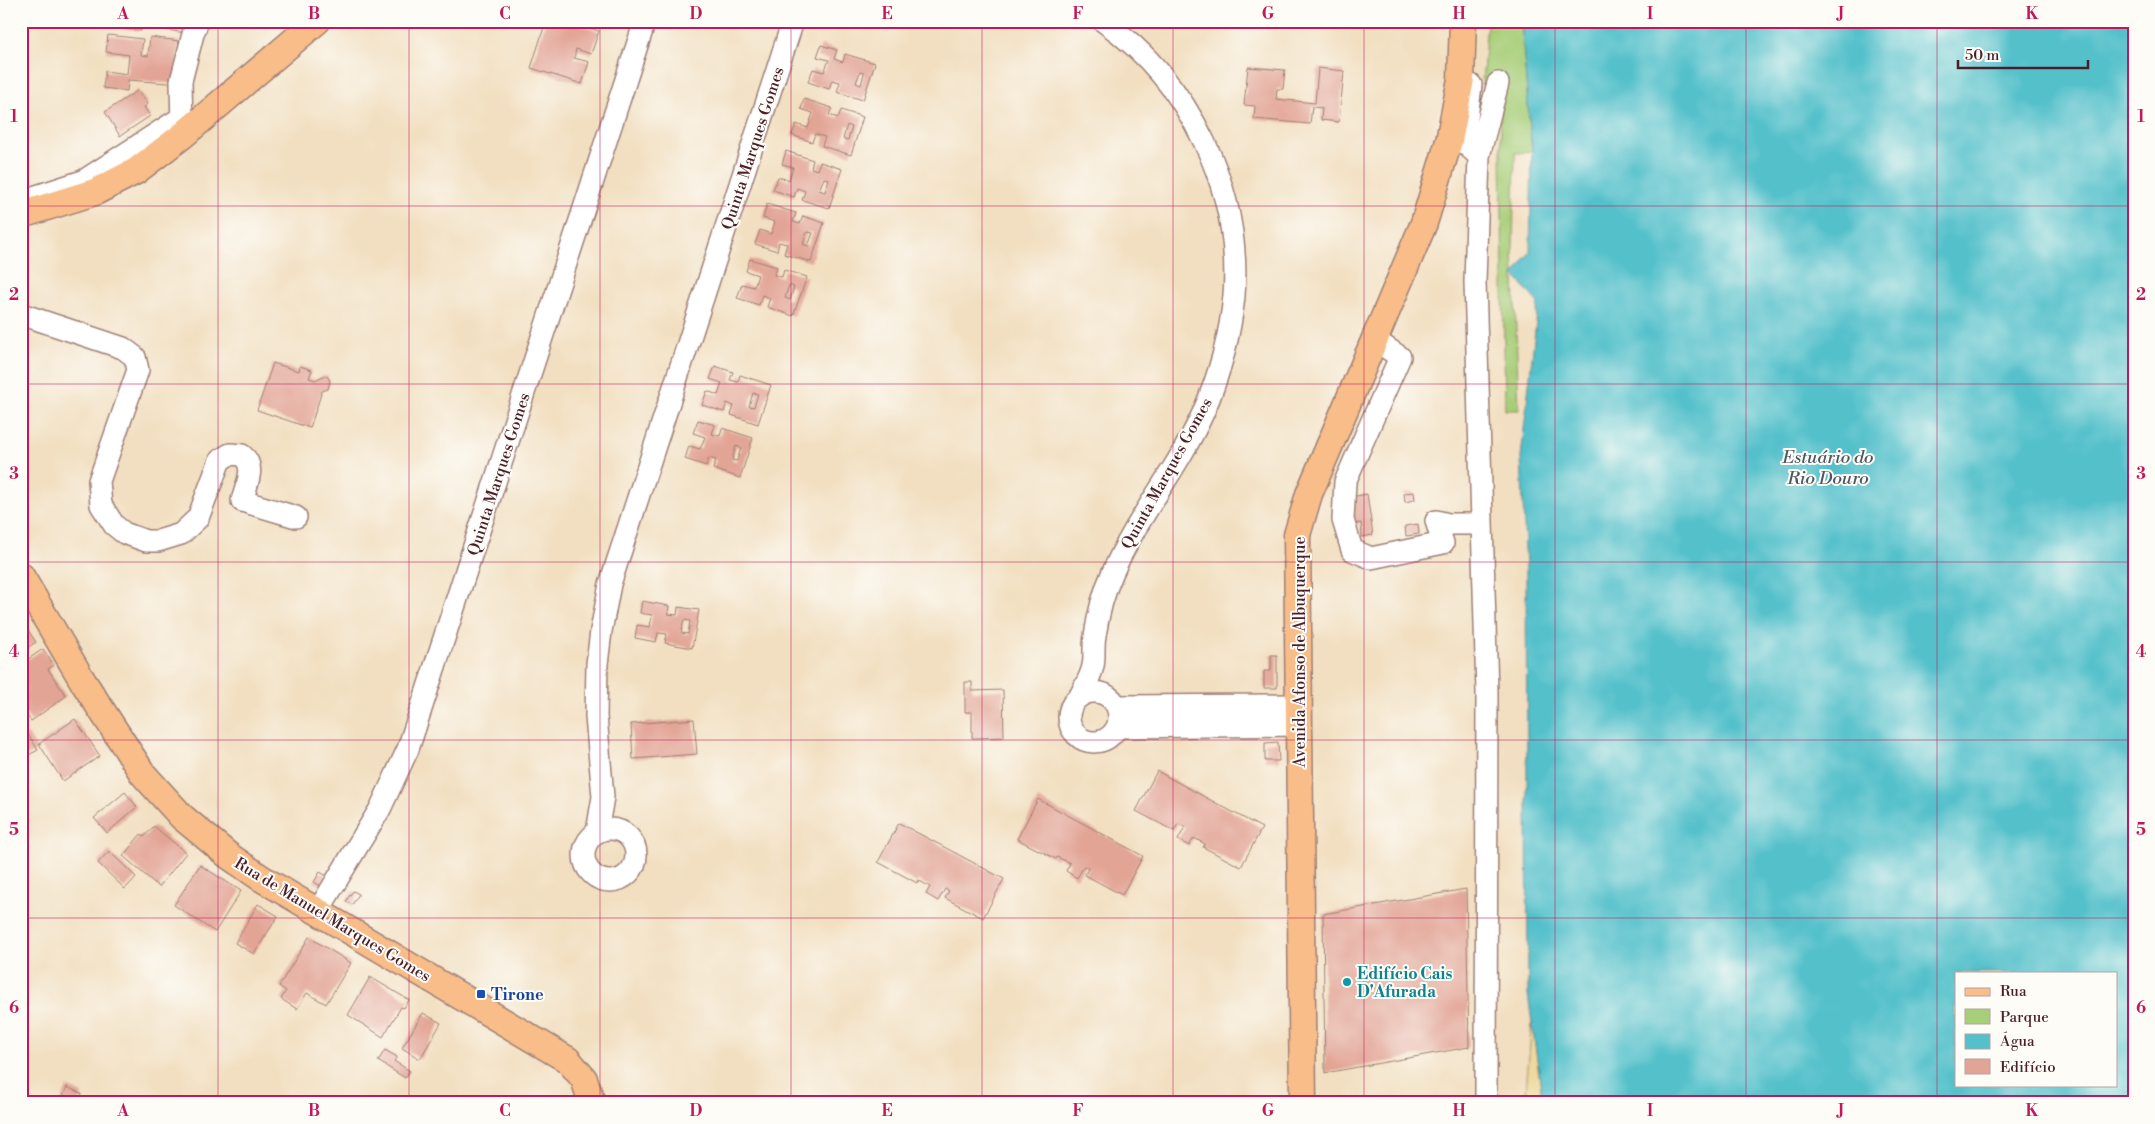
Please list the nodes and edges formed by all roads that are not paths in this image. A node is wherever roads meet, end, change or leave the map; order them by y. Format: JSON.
{"nodes":[{"id":1,"x":198,"y":21,"type":"edge"},
{"id":2,"x":317,"y":21,"type":"edge"},
{"id":3,"x":645,"y":21,"type":"edge"},
{"id":4,"x":794,"y":21,"type":"edge"},
{"id":5,"x":1103,"y":21,"type":"edge"},
{"id":6,"x":1463,"y":21,"type":"edge"},
{"id":7,"x":1473,"y":63,"type":"dead end"},
{"id":8,"x":1498,"y":83,"type":"dead end"},
{"id":9,"x":182,"y":126,"type":"junction"},
{"id":10,"x":1479,"y":156,"type":"junction"},
{"id":11,"x":21,"y":201,"type":"edge"},
{"id":12,"x":21,"y":216,"type":"edge"},
{"id":13,"x":21,"y":314,"type":"edge"},
{"id":14,"x":1375,"y":340,"type":"junction"},
{"id":15,"x":296,"y":517,"type":"dead end"},
{"id":16,"x":1481,"y":524,"type":"junction"},
{"id":17,"x":21,"y":576,"type":"edge"},
{"id":18,"x":1093,"y":667,"type":"junction"},
{"id":19,"x":1082,"y":694,"type":"junction"},
{"id":20,"x":1111,"y":700,"type":"junction"},
{"id":21,"x":1299,"y":715,"type":"junction"},
{"id":22,"x":1117,"y":727,"type":"junction"},
{"id":23,"x":603,"y":797,"type":"junction"},
{"id":24,"x":618,"y":830,"type":"junction"},
{"id":25,"x":597,"y":832,"type":"junction"},
{"id":26,"x":318,"y":911,"type":"junction"},
{"id":27,"x":592,"y":1103,"type":"edge"},
{"id":28,"x":1303,"y":1103,"type":"edge"},
{"id":29,"x":1486,"y":1103,"type":"edge"}],
"edges":[{"from":1,"to":9,"type":"street"},
{"from":2,"to":9,"type":"main road"},
{"from":3,"to":26,"type":"street","name":"Quinta Marques Gomes"},
{"from":4,"to":23,"type":"street","name":"Quinta Marques Gomes"},
{"from":5,"to":18,"type":"street","name":"Quinta Marques Gomes"},
{"from":6,"to":14,"type":"main road","name":"Avenida Afonso de Albuquerque"},
{"from":7,"to":10,"type":"street"},
{"from":8,"to":10,"type":"street"},
{"from":9,"to":11,"type":"street"},
{"from":9,"to":12,"type":"main road"},
{"from":10,"to":16,"type":"street"},
{"from":13,"to":15,"type":"street"},
{"from":14,"to":16,"type":"street"},
{"from":14,"to":21,"type":"main road","name":"Avenida Afonso de Albuquerque"},
{"from":16,"to":29,"type":"street"},
{"from":17,"to":26,"type":"main road","name":"Rua de Manuel Marques Gomes"},
{"from":18,"to":19,"type":"street","name":"Quinta Marques Gomes"},
{"from":18,"to":20,"type":"street"},
{"from":19,"to":20,"type":"street"},
{"from":19,"to":22,"type":"street","name":"Quinta Marques Gomes"},
{"from":20,"to":21,"type":"street"},
{"from":20,"to":22,"type":"street"},
{"from":21,"to":22,"type":"street"},
{"from":21,"to":28,"type":"main road","name":"Avenida Afonso de Albuquerque"},
{"from":23,"to":24,"type":"street","name":"Quinta Marques Gomes"},
{"from":23,"to":25,"type":"street","name":"Quinta Marques Gomes"},
{"from":24,"to":25,"type":"street"},
{"from":24,"to":25,"type":"street","name":"Quinta Marques Gomes"},
{"from":26,"to":27,"type":"main road","name":"Rua de Manuel Marques Gomes"}]}
